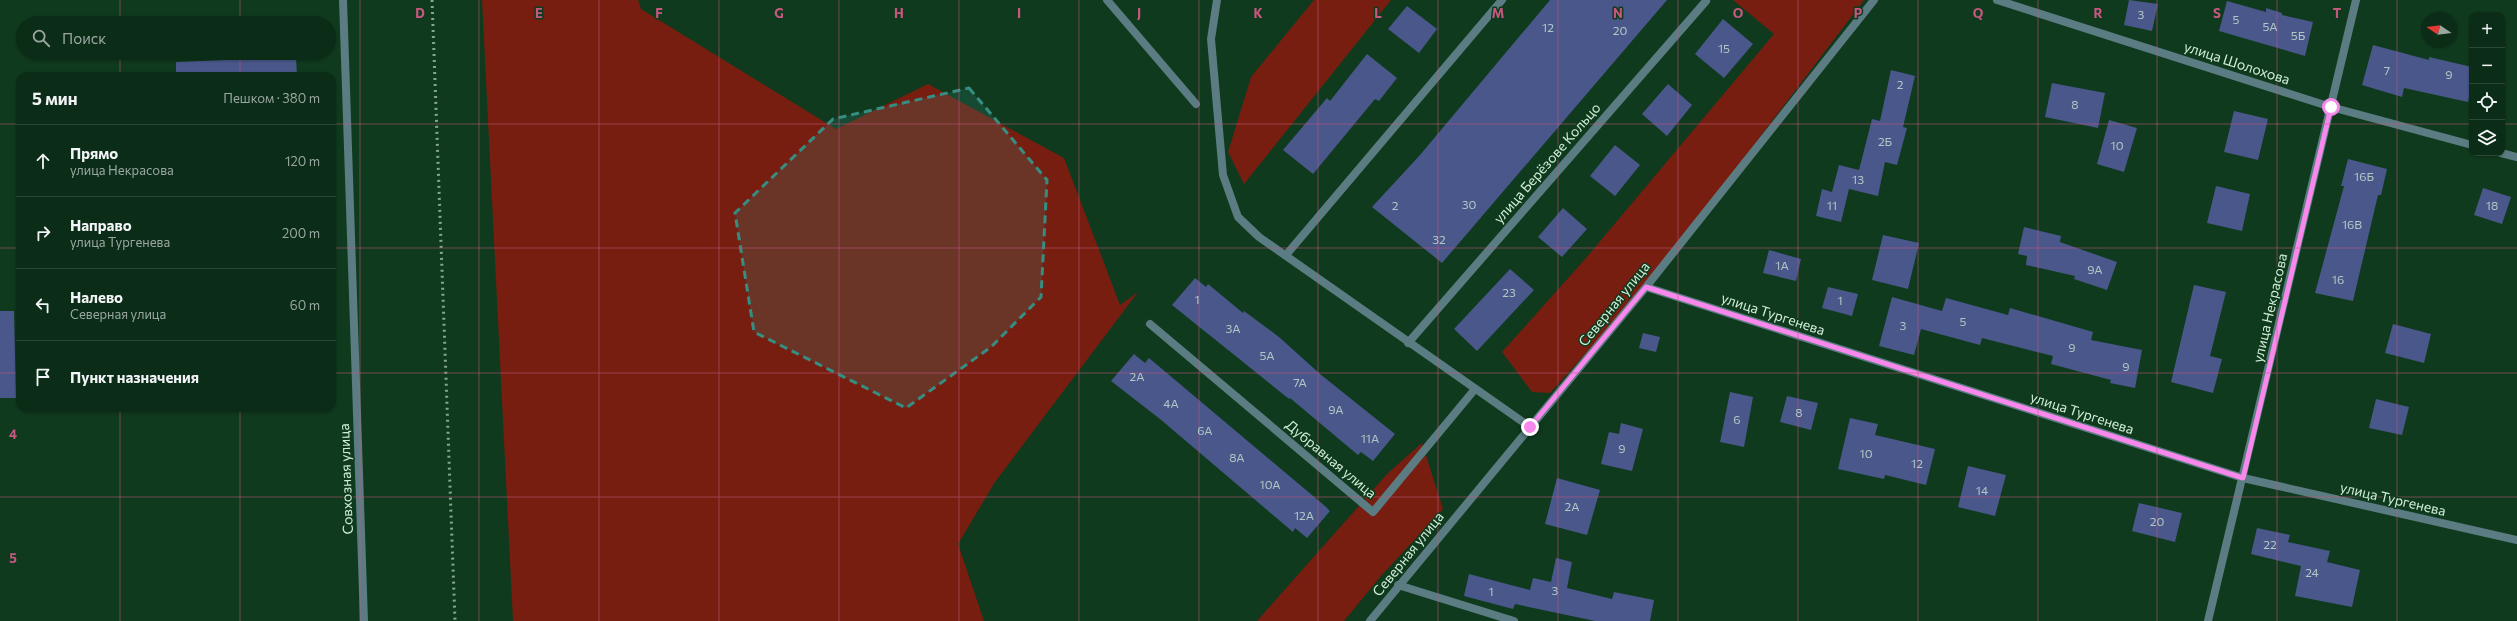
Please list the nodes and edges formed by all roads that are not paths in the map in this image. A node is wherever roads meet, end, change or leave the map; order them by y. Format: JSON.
{"nodes":[{"id":1,"x":343,"y":0,"type":"edge"},
{"id":2,"x":1107,"y":0,"type":"edge"},
{"id":3,"x":1217,"y":0,"type":"edge"},
{"id":4,"x":1502,"y":0,"type":"edge"},
{"id":5,"x":1874,"y":0,"type":"edge"},
{"id":6,"x":1997,"y":0,"type":"edge"},
{"id":7,"x":2356,"y":0,"type":"edge"},
{"id":8,"x":1706,"y":1,"type":"edge"},
{"id":9,"x":1196,"y":104,"type":"dead end"},
{"id":10,"x":2331,"y":107,"type":"junction"},
{"id":11,"x":2469,"y":144,"type":"edge"},
{"id":12,"x":2505,"y":154,"type":"edge"},
{"id":13,"x":2517,"y":157,"type":"edge"},
{"id":14,"x":1286,"y":255,"type":"junction"},
{"id":15,"x":1646,"y":287,"type":"junction"},
{"id":16,"x":1150,"y":324,"type":"dead end"},
{"id":17,"x":1408,"y":343,"type":"junction"},
{"id":18,"x":1475,"y":389,"type":"junction"},
{"id":19,"x":1530,"y":427,"type":"junction"},
{"id":20,"x":2243,"y":478,"type":"junction"},
{"id":21,"x":2517,"y":540,"type":"edge"},
{"id":22,"x":1398,"y":585,"type":"junction"},
{"id":23,"x":364,"y":621,"type":"edge"},
{"id":24,"x":1370,"y":621,"type":"edge"},
{"id":25,"x":1514,"y":621,"type":"edge"},
{"id":26,"x":2208,"y":621,"type":"edge"}],
"edges":[{"from":1,"to":23,"type":"street","name":"Совхозная улица"},
{"from":2,"to":9,"type":"street"},
{"from":3,"to":14,"type":"street"},
{"from":4,"to":14,"type":"street"},
{"from":5,"to":15,"type":"street","name":"Северная улица"},
{"from":6,"to":10,"type":"street","name":"улица Шолохова"},
{"from":7,"to":10,"type":"street","name":"улица Некрасова"},
{"from":8,"to":17,"type":"street","name":"улица Берёзове Кольцо"},
{"from":10,"to":11,"type":"street","name":"улица Шолохова"},
{"from":10,"to":20,"type":"street","name":"улица Некрасова"},
{"from":12,"to":13,"type":"street"},
{"from":14,"to":17,"type":"street"},
{"from":15,"to":19,"type":"street","name":"Северная улица"},
{"from":15,"to":20,"type":"street","name":"улица Тургенева"},
{"from":16,"to":18,"type":"street","name":"Дубравная улица"},
{"from":17,"to":18,"type":"street"},
{"from":18,"to":19,"type":"street"},
{"from":19,"to":22,"type":"street","name":"Северная улица"},
{"from":20,"to":21,"type":"street","name":"улица Тургенева"},
{"from":20,"to":26,"type":"street","name":"улица Некрасова"},
{"from":22,"to":24,"type":"street","name":"Северная улица"},
{"from":22,"to":25,"type":"street"}]}
